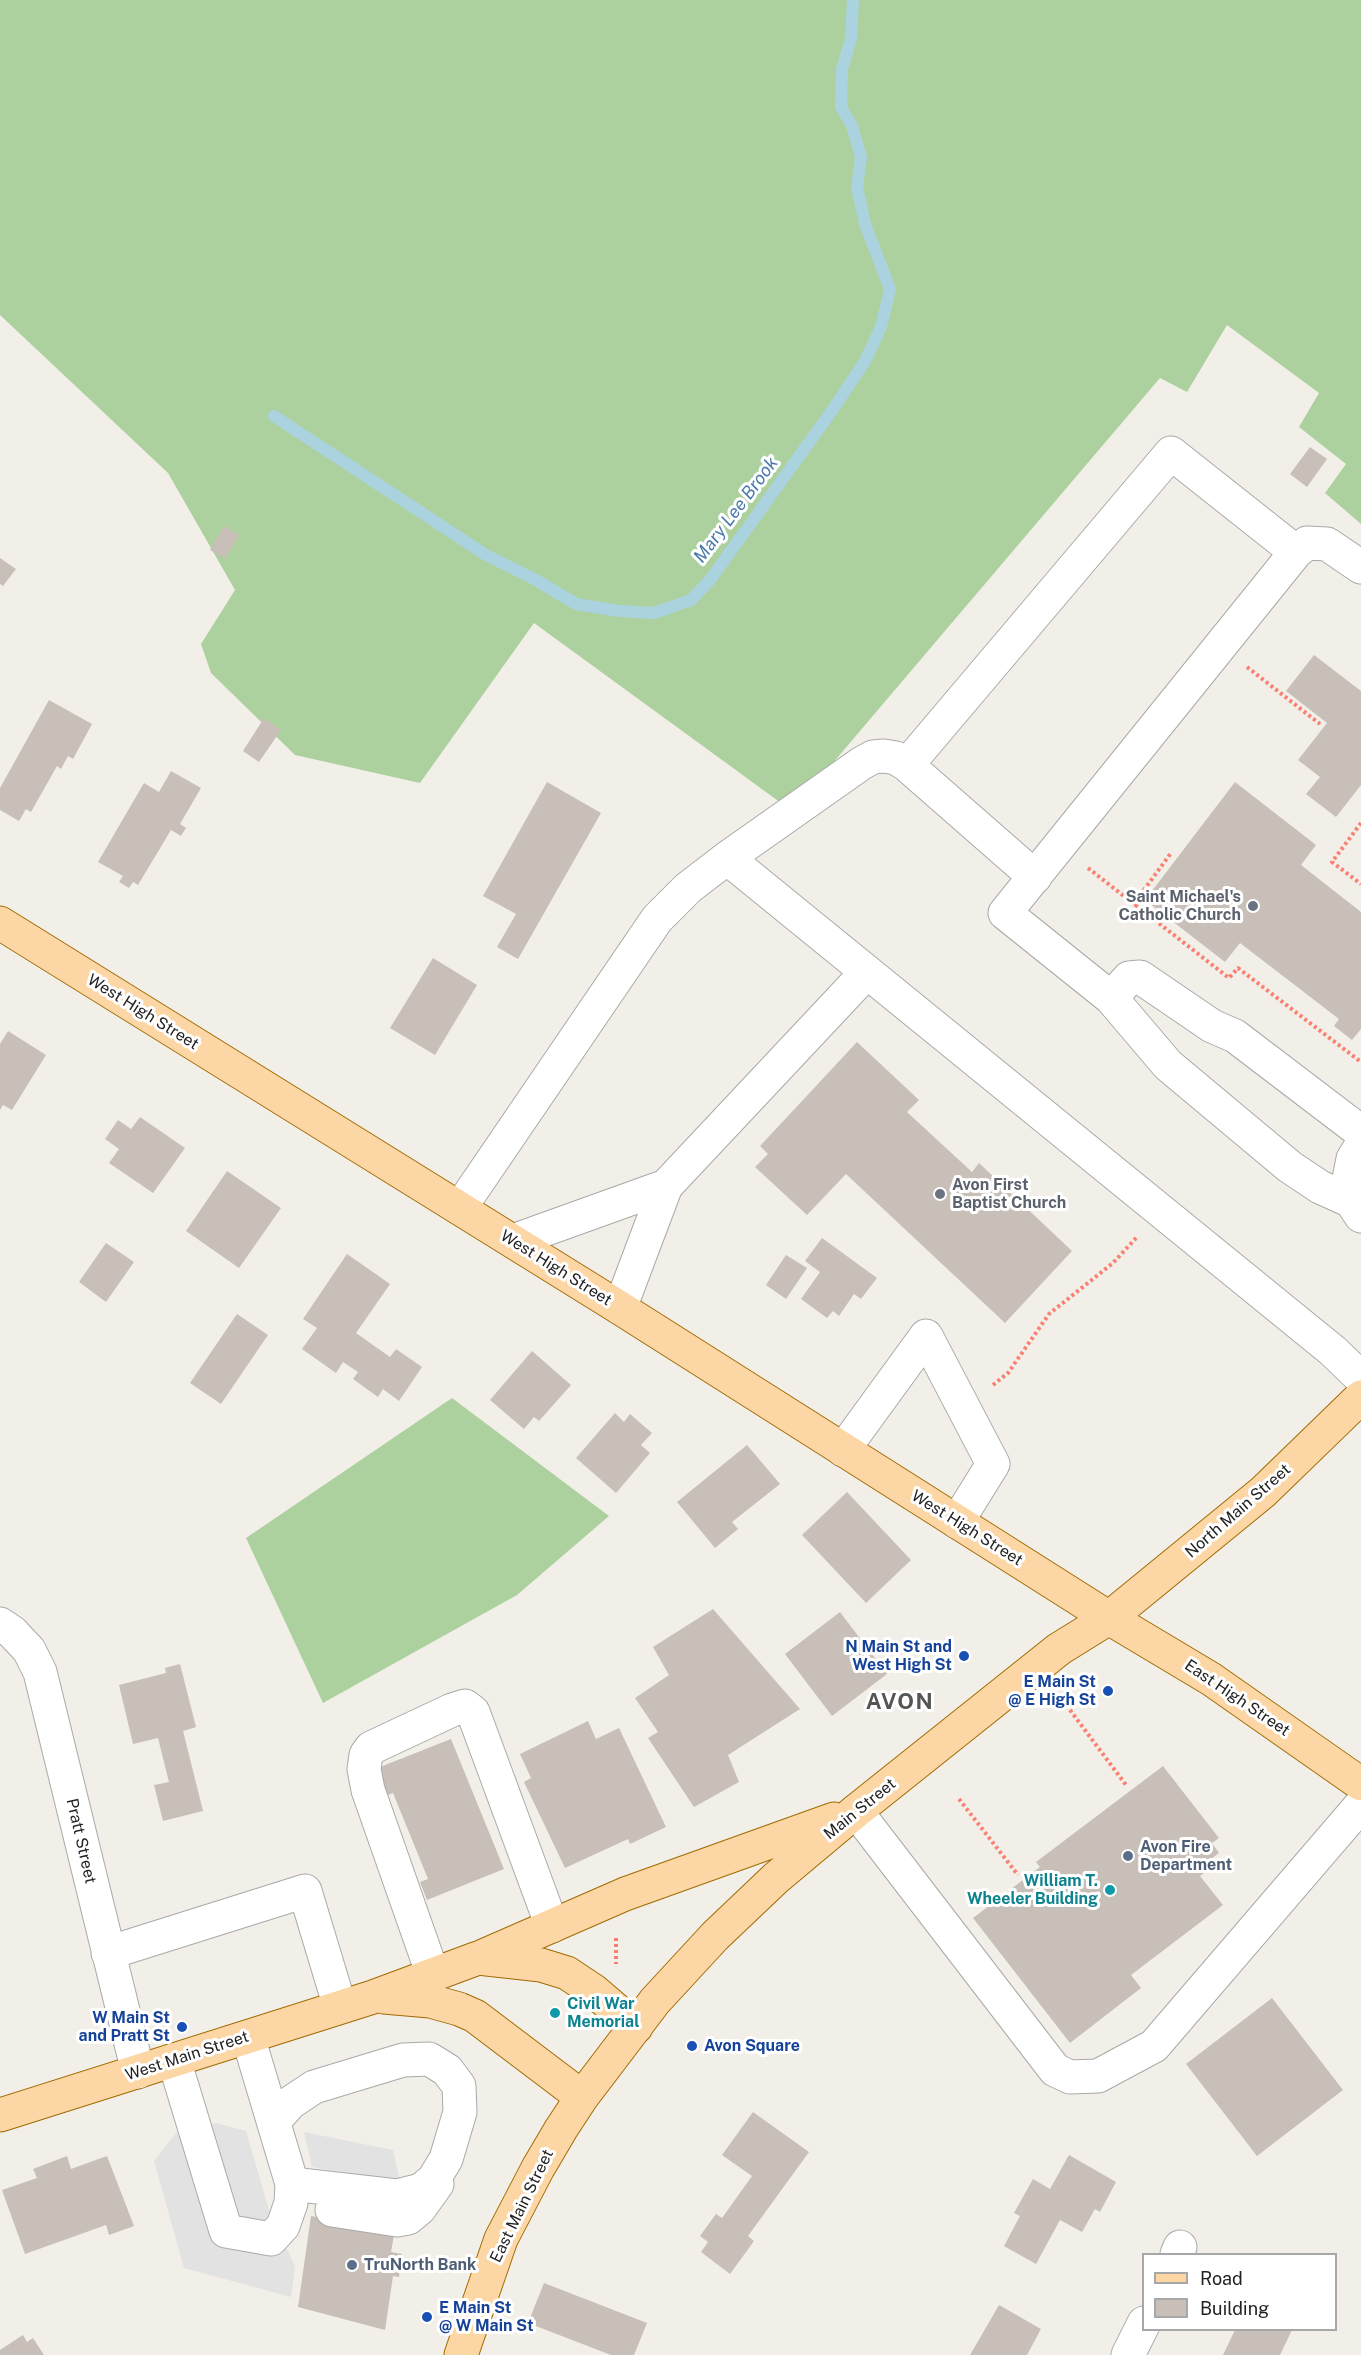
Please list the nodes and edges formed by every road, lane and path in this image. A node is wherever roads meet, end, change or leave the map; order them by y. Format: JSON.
{"nodes":[{"id":1,"x":1296,"y":552,"type":"junction"},
{"id":2,"x":1361,"y":567,"type":"edge"},
{"id":3,"x":1263,"y":679,"type":"dead end"},
{"id":4,"x":1320,"y":724,"type":"dead end"},
{"id":5,"x":907,"y":765,"type":"junction"},
{"id":6,"x":1361,"y":823,"type":"edge"},
{"id":7,"x":1171,"y":853,"type":"dead end"},
{"id":8,"x":727,"y":858,"type":"junction"},
{"id":9,"x":1035,"y":877,"type":"junction"},
{"id":10,"x":1100,"y":878,"type":"dead end"},
{"id":11,"x":1361,"y":884,"type":"edge"},
{"id":12,"x":1134,"y":905,"type":"junction"},
{"id":13,"x":0,"y":924,"type":"edge"},
{"id":14,"x":866,"y":973,"type":"junction"},
{"id":15,"x":1111,"y":998,"type":"junction"},
{"id":16,"x":1361,"y":1062,"type":"edge"},
{"id":17,"x":1361,"y":1132,"type":"edge"},
{"id":18,"x":1361,"y":1146,"type":"edge"},
{"id":19,"x":666,"y":1186,"type":"junction"},
{"id":20,"x":460,"y":1208,"type":"junction"},
{"id":21,"x":1356,"y":1209,"type":"edge"},
{"id":22,"x":513,"y":1241,"type":"junction"},
{"id":23,"x":1127,"y":1250,"type":"dead end"},
{"id":24,"x":620,"y":1308,"type":"junction"},
{"id":25,"x":1361,"y":1378,"type":"edge"},
{"id":26,"x":993,"y":1385,"type":"dead end"},
{"id":27,"x":1361,"y":1397,"type":"edge"},
{"id":28,"x":843,"y":1450,"type":"junction"},
{"id":29,"x":957,"y":1522,"type":"junction"},
{"id":30,"x":1109,"y":1618,"type":"junction"},
{"id":31,"x":0,"y":1624,"type":"edge"},
{"id":32,"x":1070,"y":1710,"type":"dead end"},
{"id":33,"x":1361,"y":1784,"type":"edge"},
{"id":34,"x":1126,"y":1785,"type":"dead end"},
{"id":35,"x":959,"y":1799,"type":"dead end"},
{"id":36,"x":1361,"y":1805,"type":"edge"},
{"id":37,"x":856,"y":1811,"type":"junction"},
{"id":38,"x":1018,"y":1875,"type":"dead end"},
{"id":39,"x":552,"y":1926,"type":"junction"},
{"id":40,"x":616,"y":1928,"type":"dead end"},
{"id":41,"x":108,"y":1953,"type":"junction"},
{"id":42,"x":478,"y":1958,"type":"junction"},
{"id":43,"x":612,"y":1971,"type":"dead end"},
{"id":44,"x":433,"y":1975,"type":"junction"},
{"id":45,"x":373,"y":1997,"type":"junction"},
{"id":46,"x":340,"y":2007,"type":"junction"},
{"id":47,"x":636,"y":2027,"type":"junction"},
{"id":48,"x":248,"y":2037,"type":"junction"},
{"id":49,"x":174,"y":2060,"type":"junction"},
{"id":50,"x":138,"y":2072,"type":"junction"},
{"id":51,"x":582,"y":2097,"type":"junction"},
{"id":52,"x":0,"y":2115,"type":"edge"},
{"id":53,"x":274,"y":2121,"type":"junction"},
{"id":54,"x":292,"y":2193,"type":"junction"},
{"id":55,"x":1142,"y":2325,"type":"edge"},
{"id":56,"x":461,"y":2355,"type":"edge"},
{"id":57,"x":1128,"y":2355,"type":"edge"}],
"edges":[{"from":1,"to":2,"type":"street"},
{"from":1,"to":5,"type":"street"},
{"from":1,"to":9,"type":"street"},
{"from":3,"to":4,"type":"path"},
{"from":5,"to":8,"type":"street"},
{"from":5,"to":9,"type":"street"},
{"from":6,"to":11,"type":"path"},
{"from":7,"to":12,"type":"path"},
{"from":8,"to":14,"type":"street"},
{"from":8,"to":20,"type":"street"},
{"from":9,"to":15,"type":"street"},
{"from":10,"to":12,"type":"path"},
{"from":12,"to":16,"type":"path"},
{"from":13,"to":20,"type":"main road","name":"West High Street"},
{"from":14,"to":19,"type":"street"},
{"from":14,"to":25,"type":"street"},
{"from":15,"to":17,"type":"street"},
{"from":15,"to":21,"type":"street"},
{"from":18,"to":21,"type":"street"},
{"from":19,"to":22,"type":"street"},
{"from":19,"to":24,"type":"street"},
{"from":20,"to":22,"type":"main road","name":"West High Street"},
{"from":22,"to":24,"type":"main road","name":"West High Street"},
{"from":23,"to":26,"type":"path"},
{"from":24,"to":28,"type":"main road","name":"West High Street"},
{"from":27,"to":30,"type":"main road","name":"North Main Street"},
{"from":28,"to":29,"type":"main road","name":"West High Street"},
{"from":28,"to":29,"type":"street"},
{"from":29,"to":30,"type":"main road","name":"West High Street"},
{"from":30,"to":33,"type":"main road","name":"East High Street"},
{"from":30,"to":37,"type":"main road","name":"Main Street"},
{"from":31,"to":41,"type":"street","name":"Pratt Street"},
{"from":32,"to":34,"type":"path"},
{"from":35,"to":38,"type":"path"},
{"from":36,"to":37,"type":"street"},
{"from":37,"to":39,"type":"main road"},
{"from":37,"to":47,"type":"main road","name":"Main Street"},
{"from":39,"to":42,"type":"main road"},
{"from":39,"to":44,"type":"street"},
{"from":40,"to":43,"type":"path"},
{"from":41,"to":46,"type":"street"},
{"from":41,"to":50,"type":"street","name":"Pratt Street"},
{"from":42,"to":44,"type":"main road"},
{"from":42,"to":47,"type":"main road"},
{"from":44,"to":45,"type":"main road"},
{"from":45,"to":46,"type":"main road","name":"West Main Street"},
{"from":45,"to":51,"type":"main road"},
{"from":46,"to":48,"type":"main road","name":"West Main Street"},
{"from":47,"to":51,"type":"main road","name":"Main Street"},
{"from":48,"to":49,"type":"main road","name":"West Main Street"},
{"from":48,"to":53,"type":"street"},
{"from":49,"to":50,"type":"main road","name":"West Main Street"},
{"from":49,"to":54,"type":"street"},
{"from":50,"to":52,"type":"main road","name":"West Main Street"},
{"from":51,"to":56,"type":"main road","name":"East Main Street"},
{"from":53,"to":54,"type":"street"},
{"from":53,"to":54,"type":"street"},
{"from":55,"to":57,"type":"street"}]}
